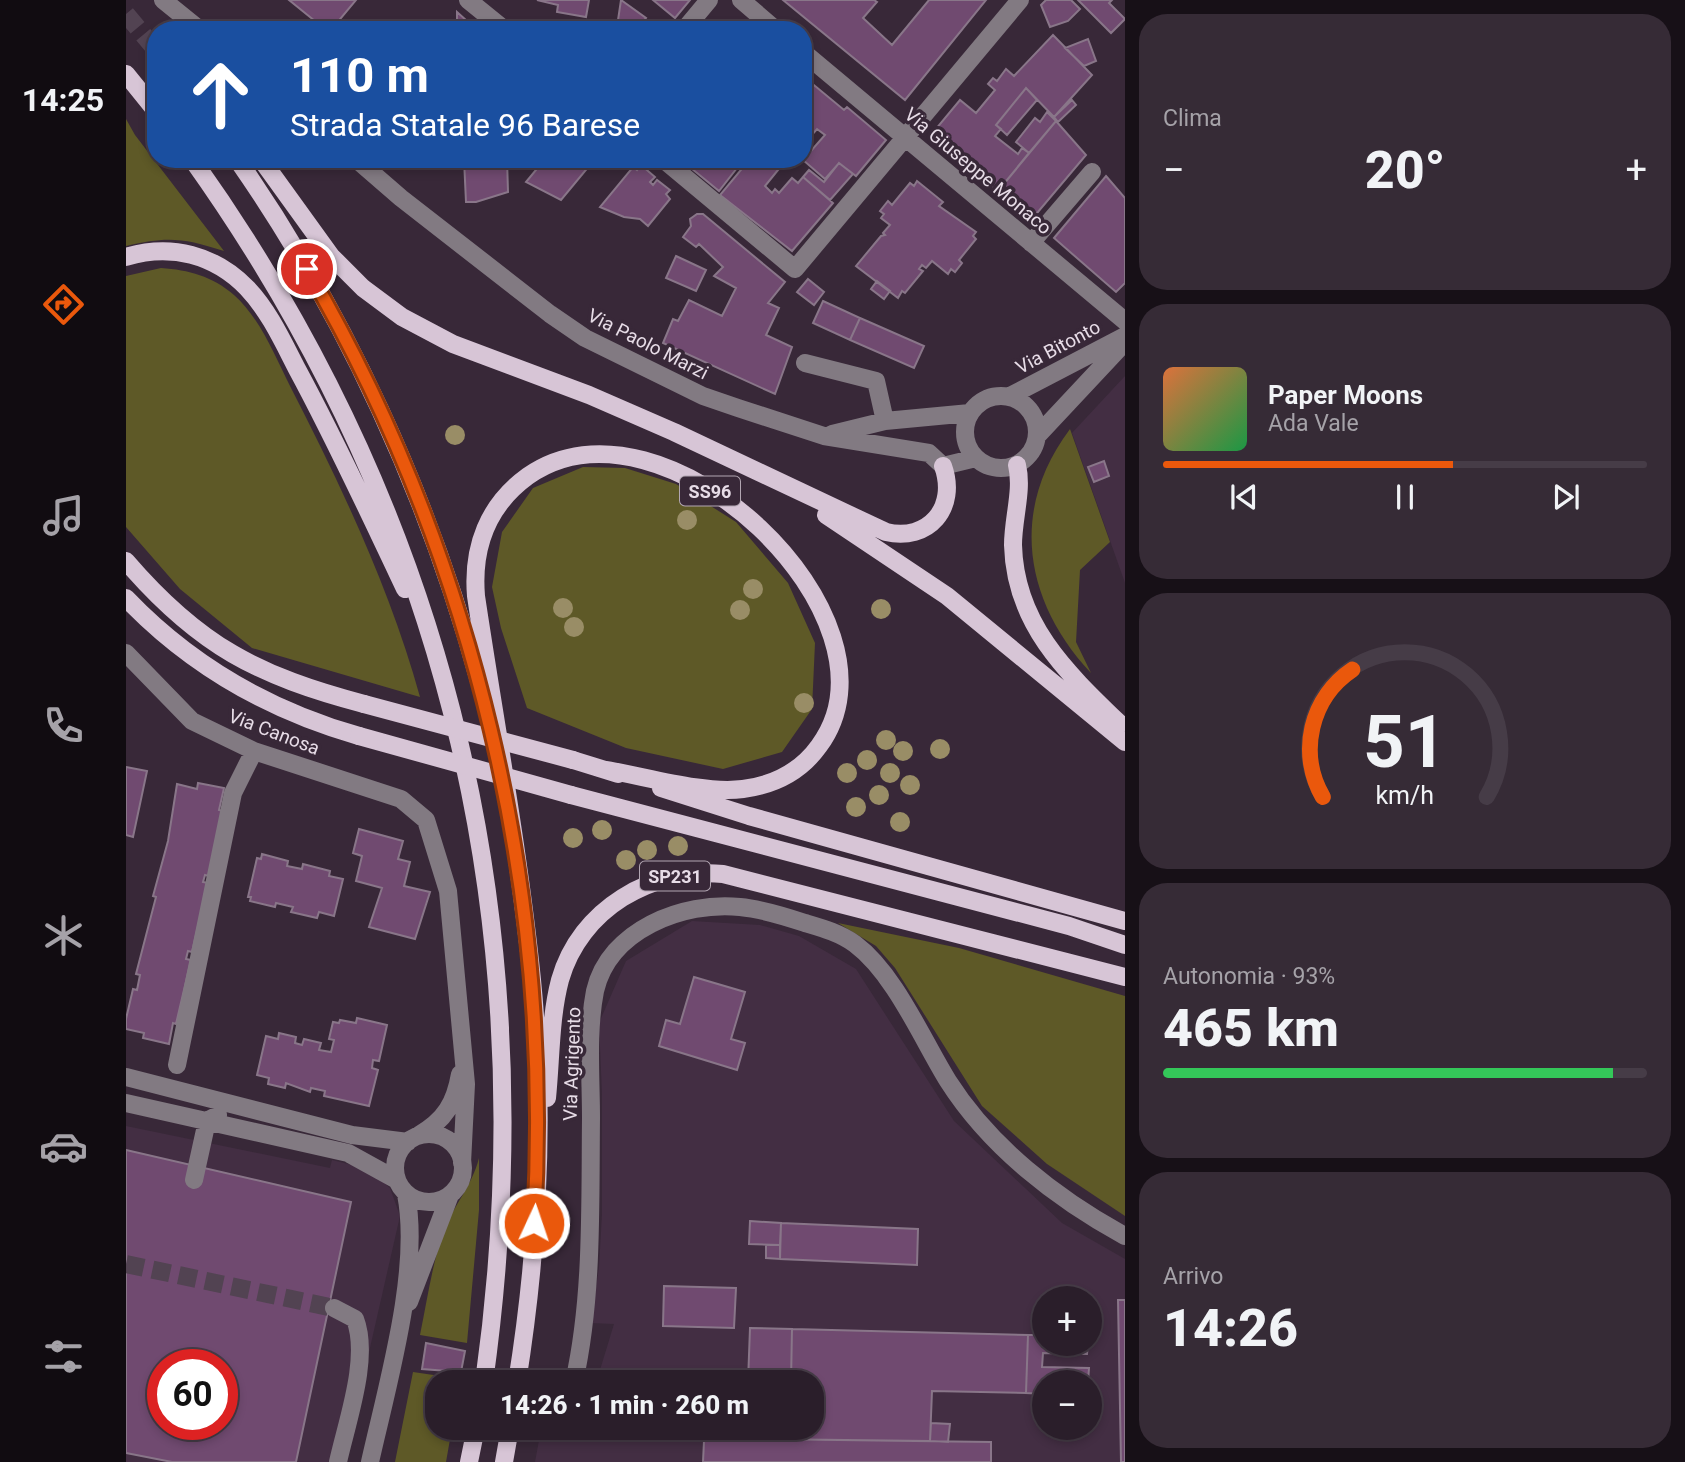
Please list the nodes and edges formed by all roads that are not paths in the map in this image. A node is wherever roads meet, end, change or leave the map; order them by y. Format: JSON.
{"nodes":[{"id":1,"x":163,"y":0,"type":"edge"},
{"id":2,"x":468,"y":0,"type":"edge"},
{"id":3,"x":709,"y":0,"type":"edge"},
{"id":4,"x":741,"y":0,"type":"edge"},
{"id":5,"x":1020,"y":0,"type":"edge"},
{"id":6,"x":189,"y":21,"type":"edge"},
{"id":7,"x":494,"y":21,"type":"edge"},
{"id":8,"x":692,"y":21,"type":"edge"},
{"id":9,"x":766,"y":21,"type":"edge"},
{"id":10,"x":812,"y":60,"type":"edge"},
{"id":11,"x":126,"y":74,"type":"edge"},
{"id":12,"x":147,"y":100,"type":"edge"},
{"id":13,"x":906,"y":138,"type":"junction"},
{"id":14,"x":198,"y":168,"type":"edge"},
{"id":15,"x":243,"y":168,"type":"edge"},
{"id":16,"x":267,"y":168,"type":"edge"},
{"id":17,"x":367,"y":168,"type":"edge"},
{"id":18,"x":674,"y":168,"type":"edge"},
{"id":19,"x":1092,"y":172,"type":"dead end"},
{"id":20,"x":1031,"y":243,"type":"junction"},
{"id":21,"x":126,"y":257,"type":"edge"},
{"id":22,"x":1125,"y":321,"type":"edge"},
{"id":23,"x":1125,"y":336,"type":"edge"},
{"id":24,"x":1125,"y":342,"type":"edge"},
{"id":25,"x":805,"y":363,"type":"dead end"},
{"id":26,"x":1010,"y":396,"type":"junction"},
{"id":27,"x":970,"y":413,"type":"junction"},
{"id":28,"x":884,"y":421,"type":"junction"},
{"id":29,"x":824,"y":436,"type":"junction"},
{"id":30,"x":1037,"y":436,"type":"junction"},
{"id":31,"x":717,"y":452,"type":"junction"},
{"id":32,"x":976,"y":458,"type":"junction"},
{"id":33,"x":1017,"y":465,"type":"junction"},
{"id":34,"x":943,"y":466,"type":"junction"},
{"id":35,"x":126,"y":561,"type":"edge"},
{"id":36,"x":126,"y":598,"type":"edge"},
{"id":37,"x":126,"y":653,"type":"edge"},
{"id":38,"x":438,"y":656,"type":"junction"},
{"id":39,"x":1125,"y":729,"type":"edge"},
{"id":40,"x":1125,"y":742,"type":"edge"},
{"id":41,"x":254,"y":751,"type":"junction"},
{"id":42,"x":607,"y":770,"type":"junction"},
{"id":43,"x":506,"y":797,"type":"junction"},
{"id":44,"x":1125,"y":921,"type":"edge"},
{"id":45,"x":1125,"y":945,"type":"edge"},
{"id":46,"x":1125,"y":977,"type":"edge"},
{"id":47,"x":462,"y":1061,"type":"junction"},
{"id":48,"x":177,"y":1065,"type":"dead end"},
{"id":49,"x":126,"y":1077,"type":"edge"},
{"id":50,"x":126,"y":1103,"type":"edge"},
{"id":51,"x":240,"y":1105,"type":"junction"},
{"id":52,"x":207,"y":1121,"type":"junction"},
{"id":53,"x":413,"y":1139,"type":"junction"},
{"id":54,"x":462,"y":1163,"type":"junction"},
{"id":55,"x":194,"y":1180,"type":"dead end"},
{"id":56,"x":402,"y":1187,"type":"junction"},
{"id":57,"x":450,"y":1195,"type":"junction"},
{"id":58,"x":1125,"y":1236,"type":"edge"},
{"id":59,"x":530,"y":1279,"type":"junction"},
{"id":60,"x":334,"y":1308,"type":"tunnel mouth"},
{"id":61,"x":401,"y":1321,"type":"junction"},
{"id":62,"x":485,"y":1370,"type":"edge"},
{"id":63,"x":519,"y":1370,"type":"edge"},
{"id":64,"x":577,"y":1370,"type":"edge"},
{"id":65,"x":474,"y":1440,"type":"edge"},
{"id":66,"x":508,"y":1440,"type":"edge"},
{"id":67,"x":338,"y":1462,"type":"edge"},
{"id":68,"x":370,"y":1462,"type":"edge"},
{"id":69,"x":469,"y":1462,"type":"edge"},
{"id":70,"x":504,"y":1462,"type":"edge"}],
"edges":[{"from":1,"to":6,"type":"street"},
{"from":2,"to":7,"type":"street"},
{"from":3,"to":8,"type":"street"},
{"from":4,"to":9,"type":"street"},
{"from":5,"to":13,"type":"street"},
{"from":10,"to":13,"type":"street","name":"Via Giuseppe Monaco"},
{"from":11,"to":12,"type":"main road"},
{"from":13,"to":18,"type":"street"},
{"from":13,"to":20,"type":"street","name":"Via Giuseppe Monaco"},
{"from":14,"to":38,"type":"main road"},
{"from":15,"to":43,"type":"main road"},
{"from":16,"to":31,"type":"main road","number":"SS96"},
{"from":17,"to":29,"type":"street","name":"Via Paolo Marzi"},
{"from":19,"to":20,"type":"street"},
{"from":20,"to":22,"type":"street","name":"Via Giuseppe Monaco"},
{"from":21,"to":38,"type":"main road"},
{"from":23,"to":26,"type":"street","name":"Via Bitonto"},
{"from":24,"to":30,"type":"street","name":"Via Bitonto"},
{"from":25,"to":28,"type":"street"},
{"from":26,"to":27,"type":"street"},
{"from":26,"to":30,"type":"street"},
{"from":27,"to":28,"type":"street"},
{"from":27,"to":32,"type":"street"},
{"from":28,"to":29,"type":"street"},
{"from":29,"to":34,"type":"street","name":"Via Paolo Marzi"},
{"from":30,"to":33,"type":"street"},
{"from":31,"to":34,"type":"main road"},
{"from":31,"to":40,"type":"main road","number":"SS96"},
{"from":32,"to":33,"type":"street"},
{"from":32,"to":34,"type":"street"},
{"from":33,"to":39,"type":"main road"},
{"from":35,"to":42,"type":"main road","number":"SS96","bridge":true},
{"from":36,"to":45,"type":"main road","bridge":true},
{"from":37,"to":41,"type":"street","name":"Via Canosa"},
{"from":38,"to":62,"type":"main road"},
{"from":41,"to":47,"type":"street","name":"Via Canosa"},
{"from":41,"to":48,"type":"street"},
{"from":42,"to":43,"type":"main road","number":"SS96"},
{"from":42,"to":44,"type":"main road","number":"SS96"},
{"from":43,"to":59,"type":"main road","number":"SP231"},
{"from":46,"to":59,"type":"main road","number":"SP231"},
{"from":47,"to":53,"type":"street"},
{"from":47,"to":54,"type":"street"},
{"from":49,"to":51,"type":"street"},
{"from":50,"to":52,"type":"street"},
{"from":51,"to":52,"type":"street"},
{"from":51,"to":53,"type":"street"},
{"from":52,"to":55,"type":"street"},
{"from":52,"to":56,"type":"street"},
{"from":53,"to":54,"type":"street"},
{"from":53,"to":56,"type":"street"},
{"from":54,"to":57,"type":"street"},
{"from":56,"to":57,"type":"street"},
{"from":56,"to":61,"type":"street"},
{"from":57,"to":61,"type":"street"},
{"from":58,"to":64,"type":"street","name":"Via Agrigento"},
{"from":59,"to":63,"type":"main road","number":"SP231"},
{"from":60,"to":67,"type":"street"},
{"from":61,"to":68,"type":"street"},
{"from":65,"to":69,"type":"main road"},
{"from":66,"to":70,"type":"main road"}]}
